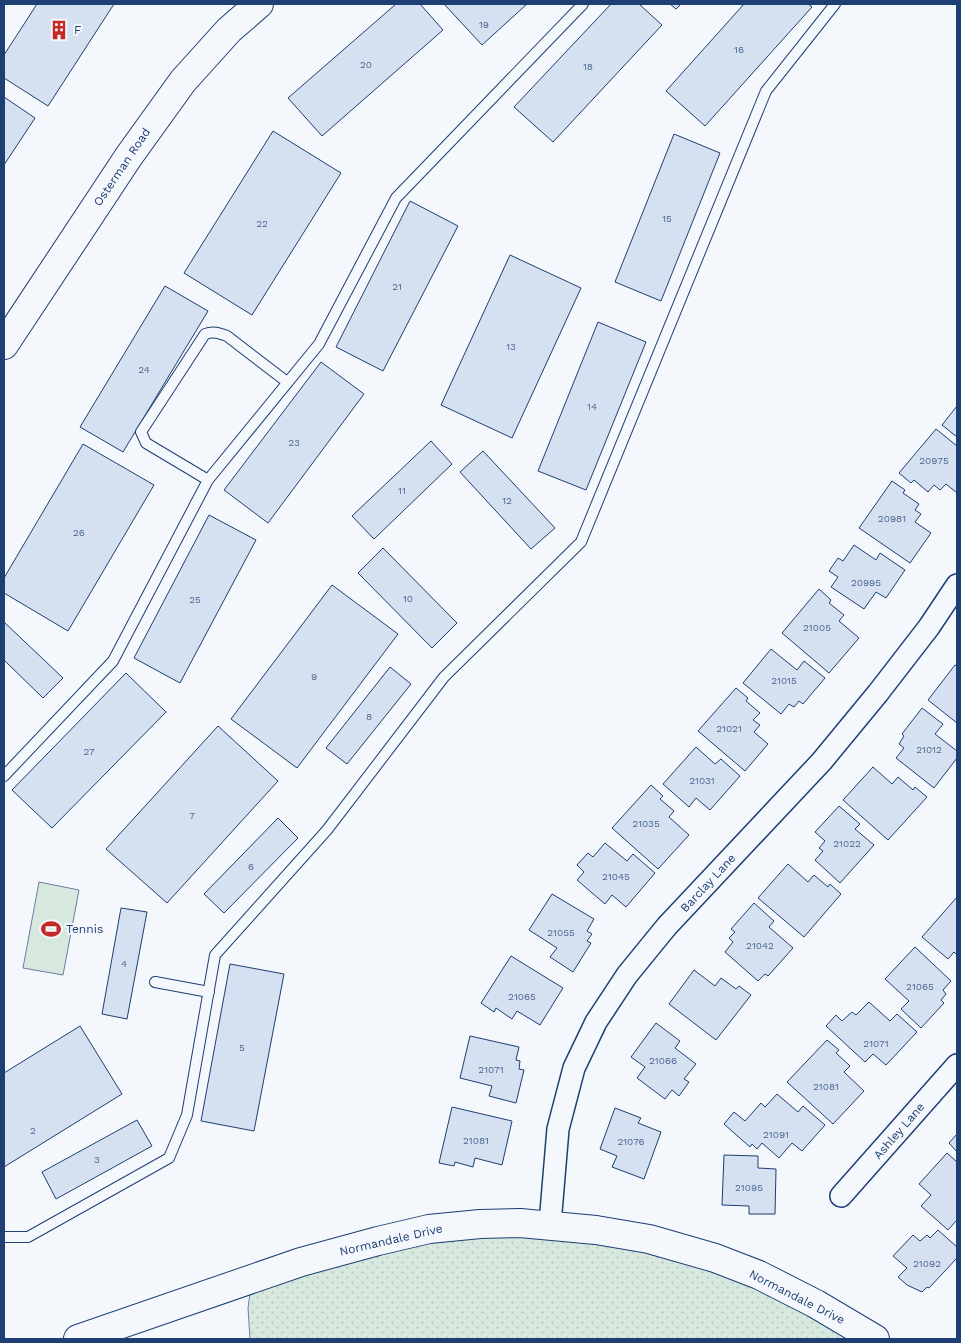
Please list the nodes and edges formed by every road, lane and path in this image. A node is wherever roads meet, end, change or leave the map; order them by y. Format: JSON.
{"nodes":[{"id":1,"x":259,"y":4,"type":"edge"},
{"id":2,"x":583,"y":4,"type":"edge"},
{"id":3,"x":835,"y":4,"type":"edge"},
{"id":4,"x":4,"y":345,"type":"edge"},
{"id":5,"x":287,"y":382,"type":"junction"},
{"id":6,"x":208,"y":480,"type":"junction"},
{"id":7,"x":957,"y":585,"type":"edge"},
{"id":8,"x":4,"y":776,"type":"edge"},
{"id":9,"x":154,"y":982,"type":"dead end"},
{"id":10,"x":209,"y":992,"type":"junction"},
{"id":11,"x":957,"y":1065,"type":"edge"},
{"id":12,"x":842,"y":1196,"type":"dead end"},
{"id":13,"x":550,"y":1224,"type":"junction"},
{"id":14,"x":4,"y":1237,"type":"edge"},
{"id":15,"x":117,"y":1333,"type":"edge"},
{"id":16,"x":78,"y":1339,"type":"edge"},
{"id":17,"x":875,"y":1339,"type":"edge"}],
"edges":[{"from":1,"to":4,"type":"street","name":"Osterman Road"},
{"from":2,"to":5,"type":"lane"},
{"from":3,"to":10,"type":"lane"},
{"from":5,"to":6,"type":"lane"},
{"from":5,"to":6,"type":"lane"},
{"from":6,"to":8,"type":"lane"},
{"from":7,"to":13,"type":"street","name":"Barclay Lane"},
{"from":9,"to":10,"type":"lane"},
{"from":10,"to":14,"type":"lane"},
{"from":11,"to":12,"type":"street","name":"Ashley Lane"},
{"from":13,"to":15,"type":"street","name":"Normandale Drive"},
{"from":13,"to":17,"type":"street","name":"Normandale Drive"},
{"from":15,"to":16,"type":"street","name":"Normandale Drive"}]}
